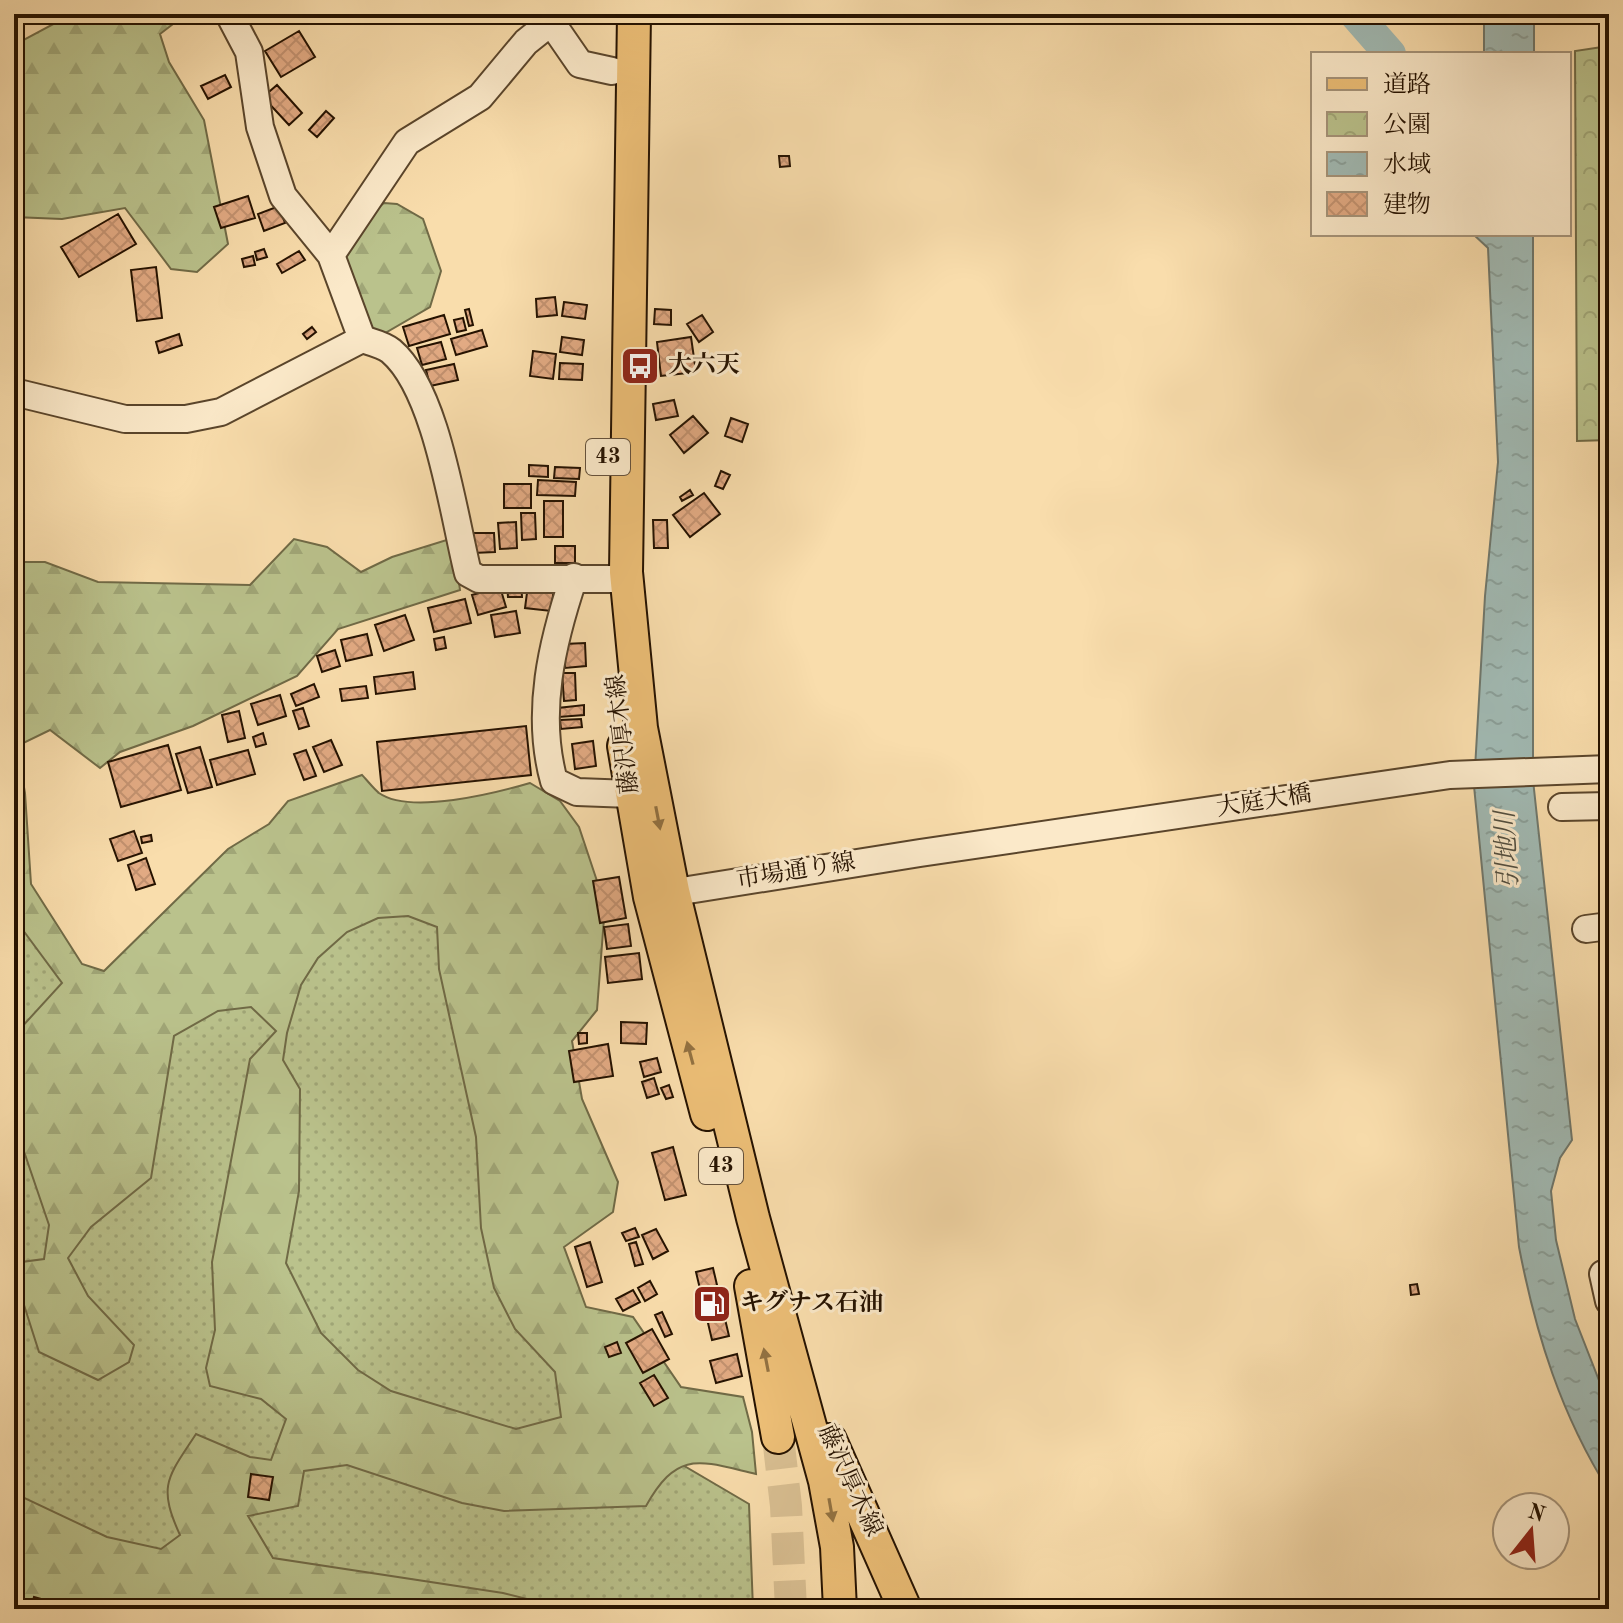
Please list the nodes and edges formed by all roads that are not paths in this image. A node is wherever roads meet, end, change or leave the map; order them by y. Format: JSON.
{"nodes":[{"id":1,"x":229,"y":14,"type":"edge"},
{"id":2,"x":613,"y":14,"type":"edge"},
{"id":3,"x":634,"y":14,"type":"edge"},
{"id":4,"x":612,"y":71,"type":"junction"},
{"id":5,"x":331,"y":255,"type":"junction"},
{"id":6,"x":362,"y":339,"type":"junction"},
{"id":7,"x":14,"y":392,"type":"edge"},
{"id":8,"x":574,"y":577,"type":"junction"},
{"id":9,"x":617,"y":579,"type":"junction"},
{"id":10,"x":1609,"y":769,"type":"edge"},
{"id":11,"x":631,"y":794,"type":"junction"},
{"id":12,"x":1609,"y":806,"type":"edge"},
{"id":13,"x":1562,"y":807,"type":"dead end"},
{"id":14,"x":920,"y":853,"type":"joint"},
{"id":15,"x":661,"y":894,"type":"junction"},
{"id":16,"x":1609,"y":1273,"type":"edge"},
{"id":17,"x":1609,"y":1301,"type":"edge"},
{"id":18,"x":790,"y":1354,"type":"junction"},
{"id":19,"x":778,"y":1437,"type":"tunnel mouth"},
{"id":20,"x":840,"y":1609,"type":"edge"},
{"id":21,"x":905,"y":1609,"type":"edge"}],
"edges":[{"from":1,"to":5,"type":"street"},
{"from":2,"to":4,"type":"main road","name":"藤沢厚木線","number":"43"},
{"from":3,"to":9,"type":"main road","name":"藤沢厚木線","number":"43"},
{"from":4,"to":5,"type":"street"},
{"from":4,"to":9,"type":"main road","name":"藤沢厚木線","number":"43"},
{"from":5,"to":6,"type":"street"},
{"from":6,"to":7,"type":"street"},
{"from":6,"to":8,"type":"street"},
{"from":8,"to":9,"type":"street"},
{"from":8,"to":11,"type":"street"},
{"from":9,"to":11,"type":"main road","name":"藤沢厚木線","number":"43"},
{"from":9,"to":15,"type":"main road","name":"藤沢厚木線","number":"43","one_way":true},
{"from":10,"to":14,"type":"street","name":"大庭大橋"},
{"from":11,"to":15,"type":"main road","name":"藤沢厚木線","number":"43"},
{"from":12,"to":13,"type":"street"},
{"from":14,"to":15,"type":"street","name":"市場通り線"},
{"from":15,"to":18,"type":"main road","name":"藤沢厚木線","number":"43"},
{"from":19,"to":15,"type":"main road","name":"藤沢厚木線","number":"43","one_way":true},
{"from":16,"to":17,"type":"street"},
{"from":18,"to":20,"type":"main road","name":"藤沢厚木線","number":"43","one_way":true},
{"from":18,"to":21,"type":"main road","name":"藤沢厚木線","number":"43"}]}
